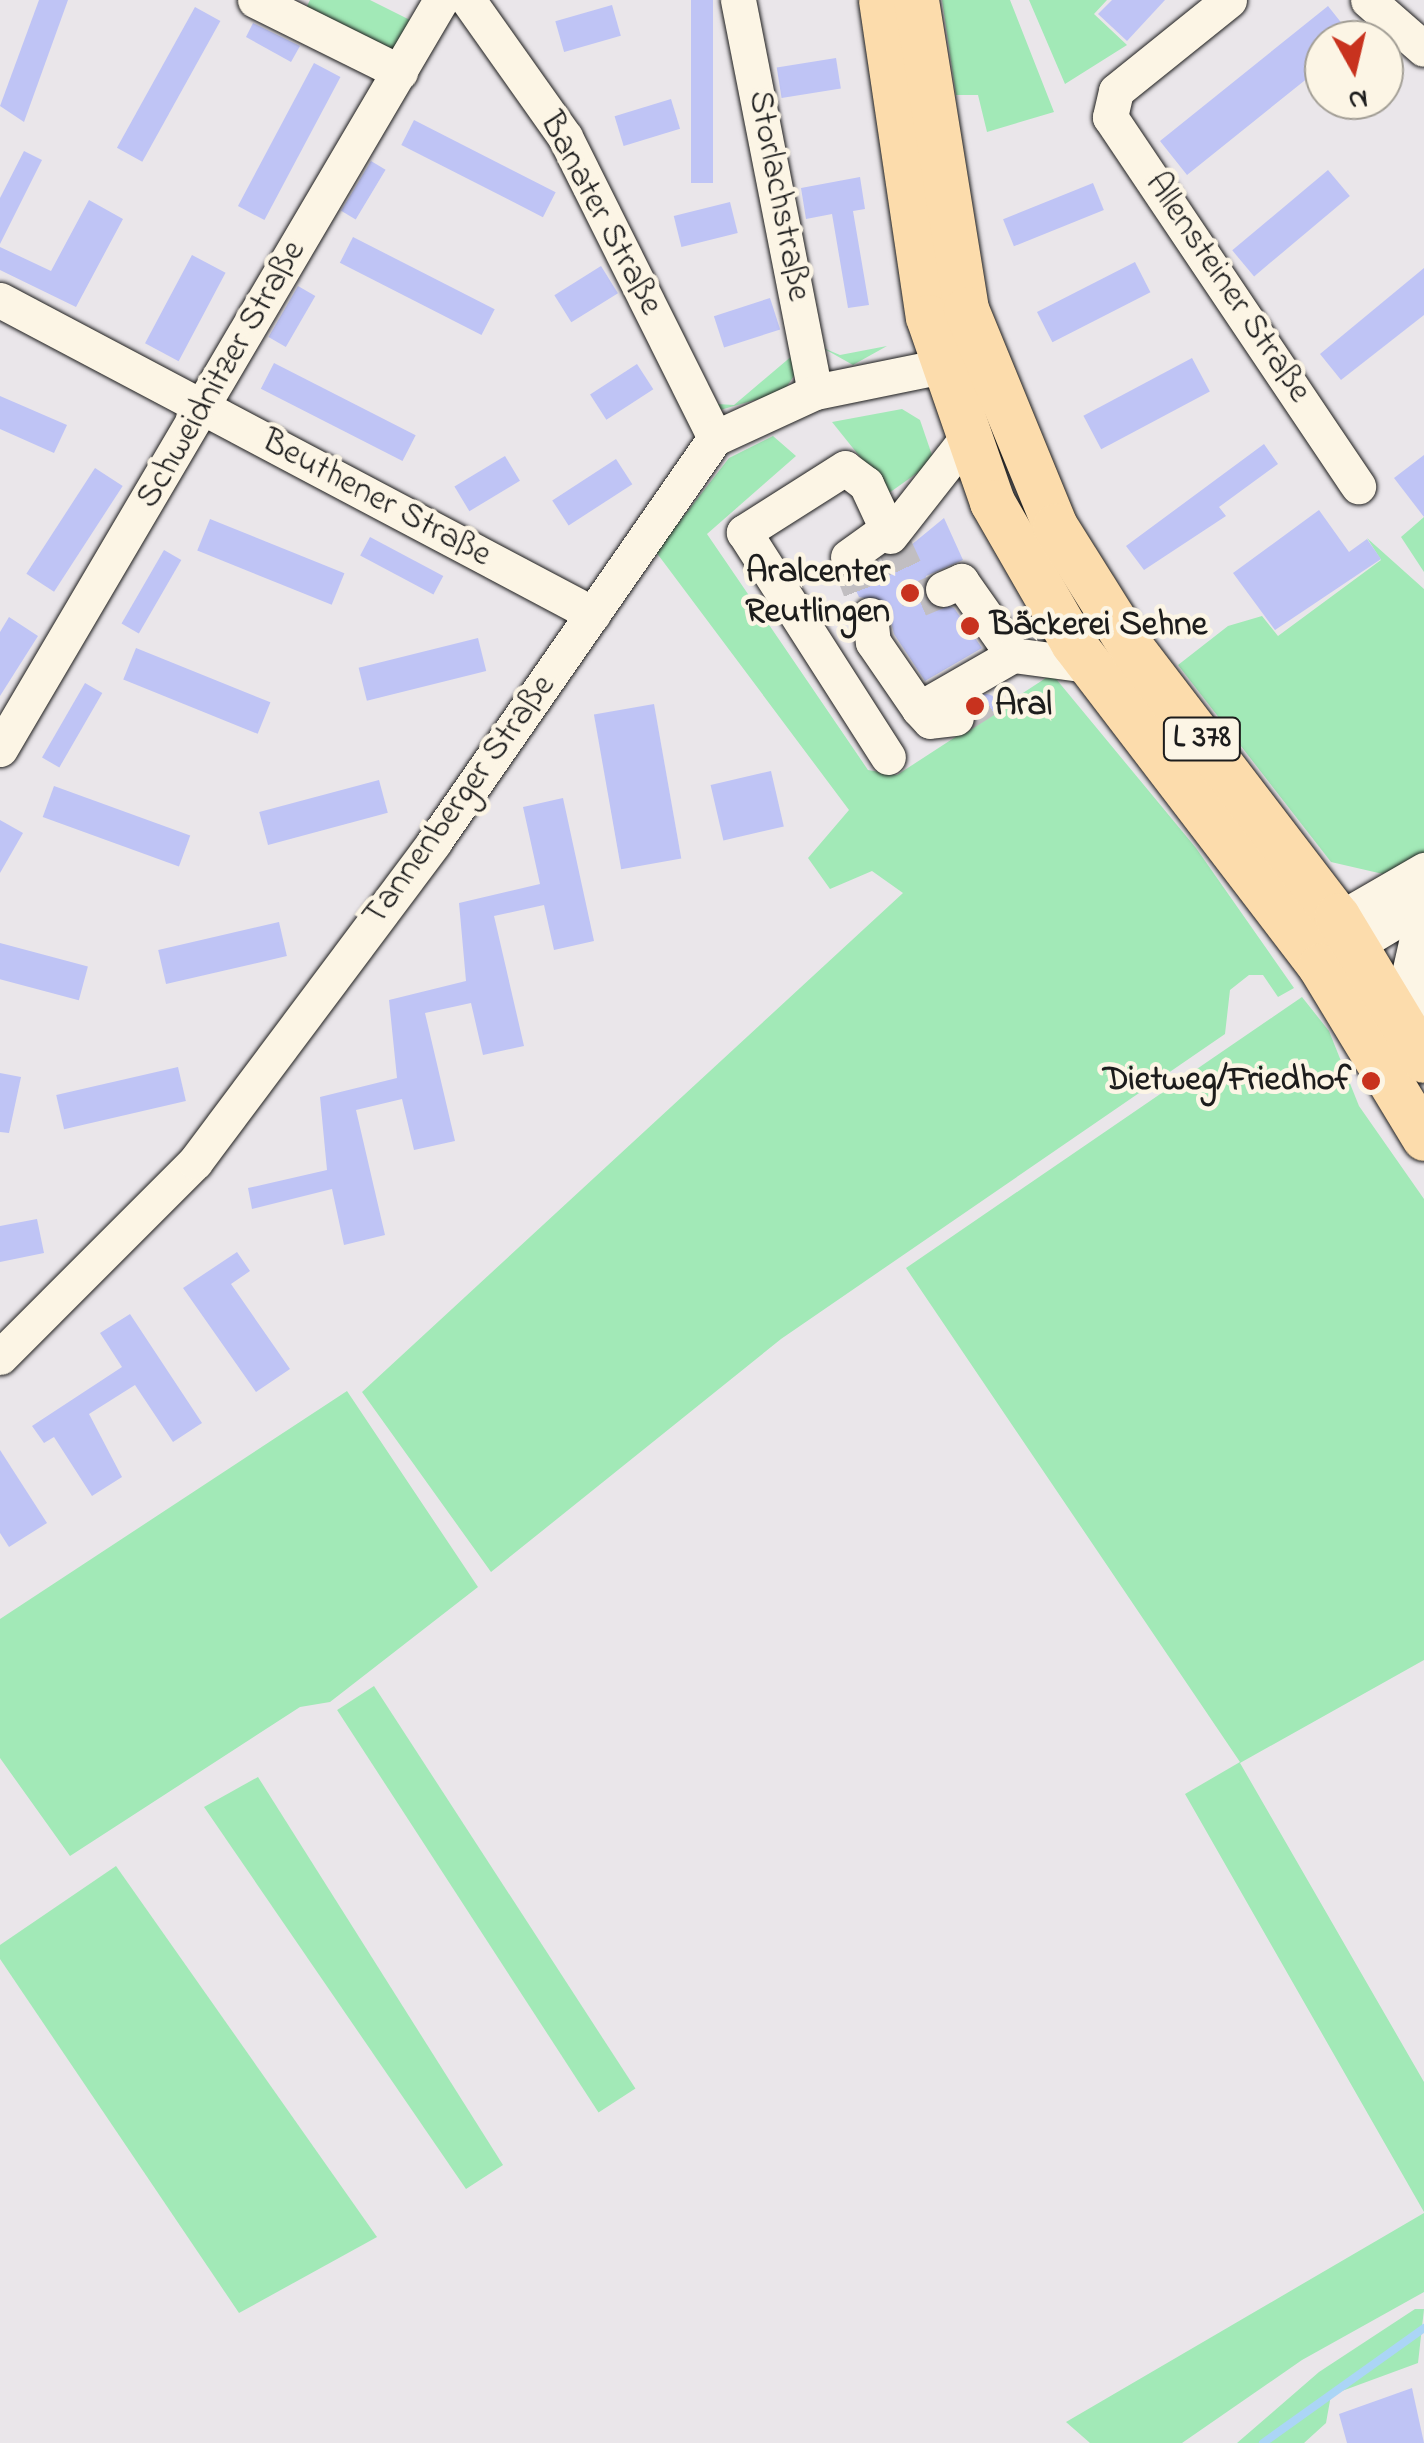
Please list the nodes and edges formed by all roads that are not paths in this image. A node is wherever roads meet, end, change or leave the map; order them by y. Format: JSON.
{"nodes":[{"id":1,"x":255,"y":0,"type":"edge"},
{"id":2,"x":441,"y":0,"type":"edge"},
{"id":3,"x":468,"y":0,"type":"edge"},
{"id":4,"x":738,"y":0,"type":"edge"},
{"id":5,"x":881,"y":0,"type":"edge"},
{"id":6,"x":916,"y":0,"type":"edge"},
{"id":7,"x":1228,"y":0,"type":"edge"},
{"id":8,"x":1368,"y":0,"type":"edge"},
{"id":9,"x":1424,"y":49,"type":"edge"},
{"id":10,"x":400,"y":72,"type":"junction"},
{"id":11,"x":0,"y":300,"type":"edge"},
{"id":12,"x":961,"y":362,"type":"junction"},
{"id":13,"x":815,"y":392,"type":"junction"},
{"id":14,"x":204,"y":407,"type":"junction"},
{"id":15,"x":715,"y":438,"type":"junction"},
{"id":16,"x":952,"y":455,"type":"junction"},
{"id":17,"x":1358,"y":486,"type":"dead end"},
{"id":18,"x":888,"y":532,"type":"junction"},
{"id":19,"x":848,"y":557,"type":"dead end"},
{"id":20,"x":943,"y":590,"type":"tunnel mouth"},
{"id":21,"x":592,"y":614,"type":"junction"},
{"id":22,"x":870,"y":615,"type":"tunnel mouth"},
{"id":23,"x":1021,"y":658,"type":"junction"},
{"id":24,"x":1089,"y":665,"type":"junction"},
{"id":25,"x":994,"y":694,"type":"tunnel mouth"},
{"id":26,"x":919,"y":709,"type":"junction"},
{"id":27,"x":956,"y":718,"type":"dead end"},
{"id":28,"x":0,"y":749,"type":"edge"},
{"id":29,"x":888,"y":757,"type":"dead end"},
{"id":30,"x":1424,"y":870,"type":"edge"},
{"id":31,"x":1424,"y":905,"type":"edge"},
{"id":32,"x":1329,"y":943,"type":"junction"},
{"id":33,"x":1418,"y":1050,"type":"edge"},
{"id":34,"x":1424,"y":1138,"type":"edge"},
{"id":35,"x":0,"y":1357,"type":"edge"}],
"edges":[{"from":1,"to":10,"type":"street"},
{"from":2,"to":10,"type":"street","name":"Schweidnitzer Straße"},
{"from":3,"to":15,"type":"street","name":"Banater Straße"},
{"from":4,"to":13,"type":"street","name":"Storlachstraße"},
{"from":5,"to":12,"type":"main road","number":"L 378"},
{"from":6,"to":12,"type":"main road","number":"L 378"},
{"from":7,"to":17,"type":"street","name":"Allensteiner Straße"},
{"from":8,"to":9,"type":"street"},
{"from":10,"to":14,"type":"street","name":"Schweidnitzer Straße"},
{"from":11,"to":14,"type":"street","name":"Beuthener Straße"},
{"from":12,"to":13,"type":"street"},
{"from":12,"to":16,"type":"main road","number":"L 378"},
{"from":12,"to":32,"type":"main road","number":"L 378"},
{"from":13,"to":15,"type":"street"},
{"from":14,"to":21,"type":"street","name":"Beuthener Straße"},
{"from":14,"to":28,"type":"street","name":"Schweidnitzer Straße"},
{"from":15,"to":21,"type":"street","name":"Tannenberger Straße"},
{"from":16,"to":18,"type":"street"},
{"from":16,"to":24,"type":"main road","number":"L 378"},
{"from":18,"to":19,"type":"street"},
{"from":18,"to":29,"type":"street"},
{"from":20,"to":23,"type":"street"},
{"from":21,"to":35,"type":"street","name":"Tannenberger Straße"},
{"from":22,"to":26,"type":"street"},
{"from":23,"to":24,"type":"street"},
{"from":23,"to":25,"type":"street"},
{"from":23,"to":26,"type":"street"},
{"from":24,"to":32,"type":"main road","number":"L 378"},
{"from":26,"to":27,"type":"street"},
{"from":30,"to":32,"type":"street"},
{"from":31,"to":32,"type":"street"},
{"from":31,"to":33,"type":"street"},
{"from":32,"to":33,"type":"main road","number":"L 378"},
{"from":32,"to":34,"type":"main road","number":"L 378"}]}
